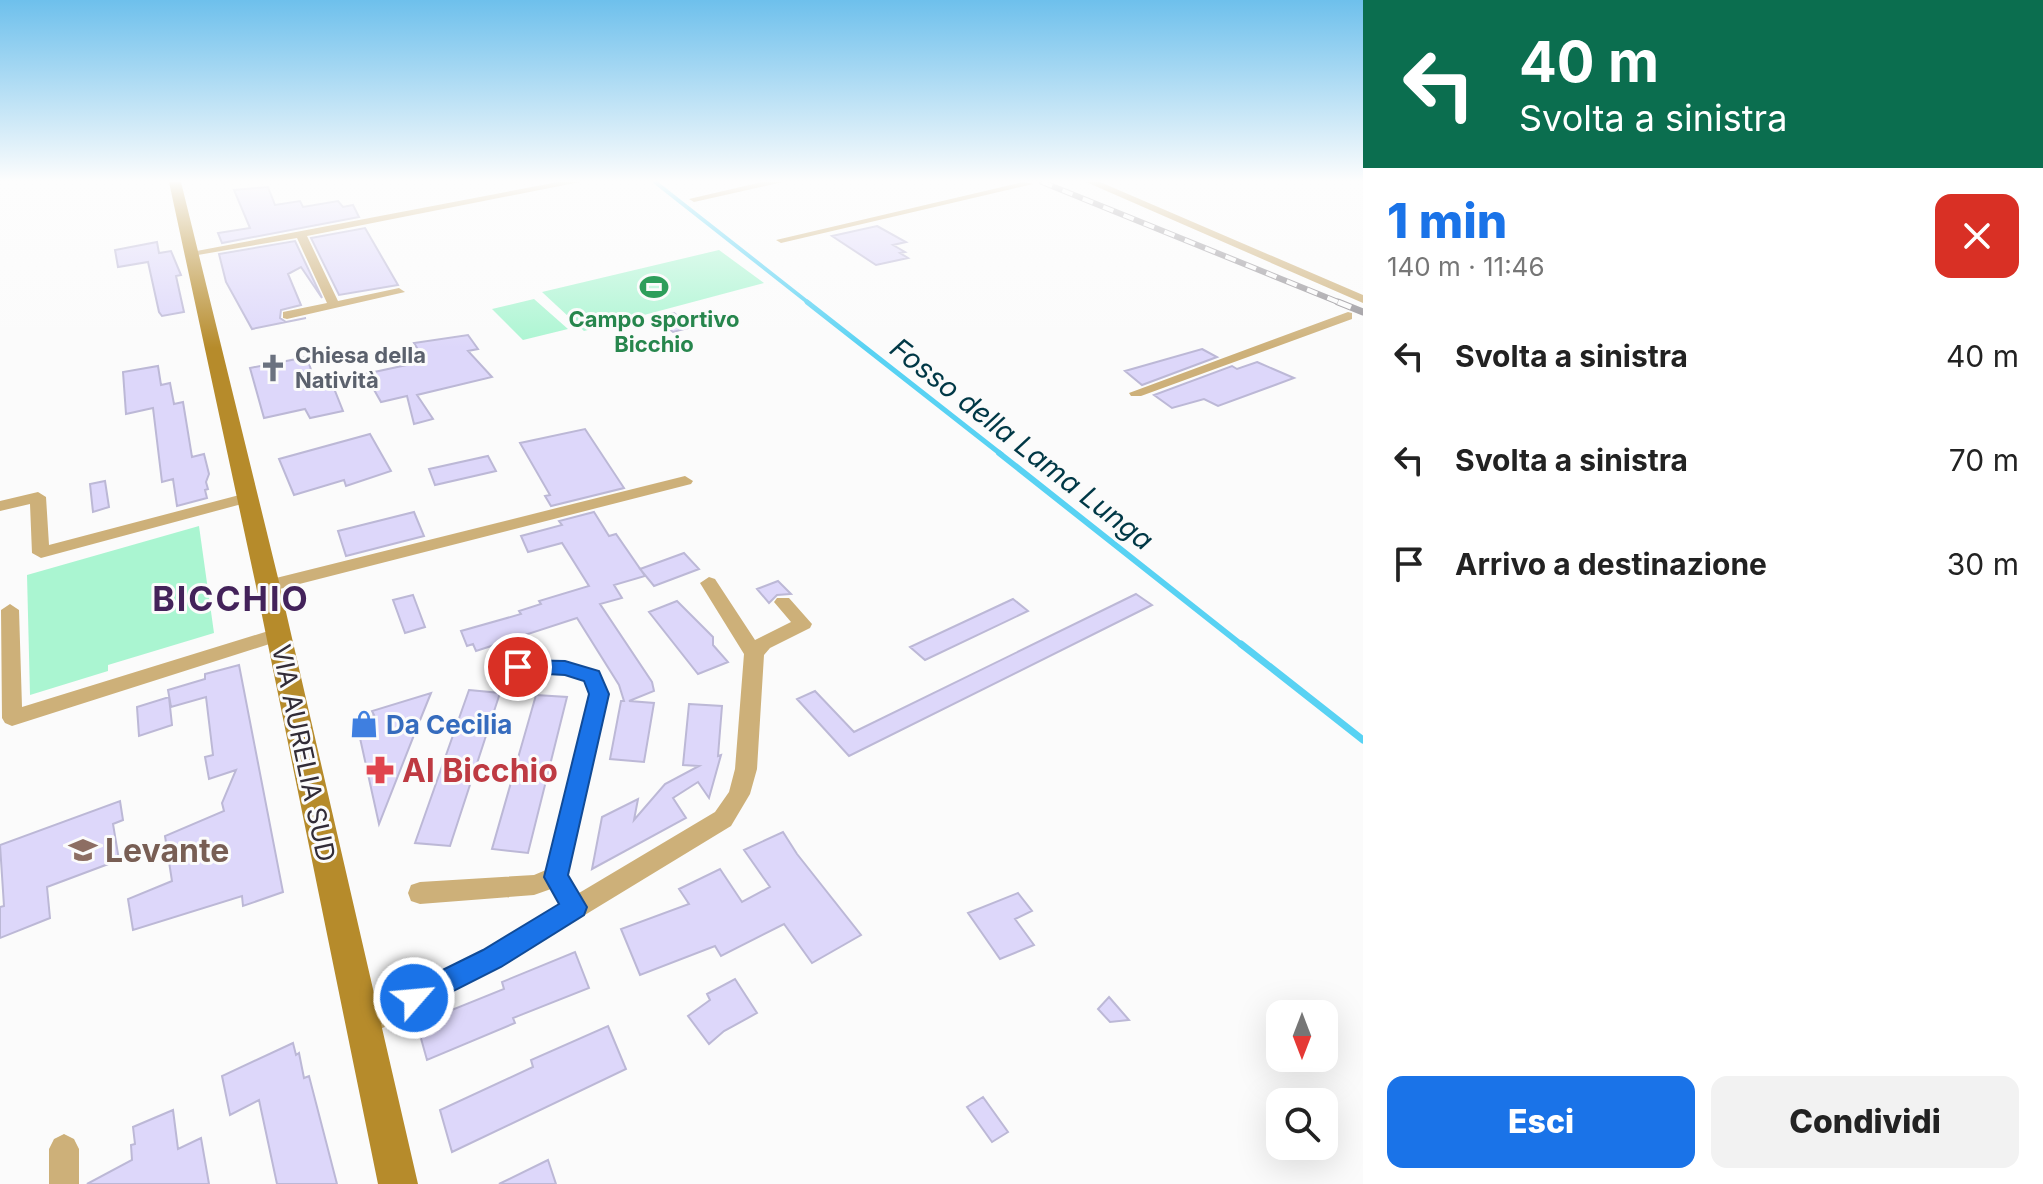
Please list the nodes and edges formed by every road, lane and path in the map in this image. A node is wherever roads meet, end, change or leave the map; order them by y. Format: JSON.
{"nodes":[{"id":1,"x":188,"y":237,"type":"edge"},
{"id":2,"x":282,"y":237,"type":"edge"},
{"id":3,"x":303,"y":237,"type":"edge"},
{"id":4,"x":793,"y":237,"type":"edge"},
{"id":5,"x":1219,"y":237,"type":"edge"},
{"id":6,"x":781,"y":240,"type":"dead end"},
{"id":7,"x":192,"y":253,"type":"junction"},
{"id":8,"x":399,"y":292,"type":"dead end"},
{"id":9,"x":1363,"y":299,"type":"edge"},
{"id":10,"x":334,"y":305,"type":"junction"},
{"id":11,"x":287,"y":315,"type":"dead end"},
{"id":12,"x":1348,"y":316,"type":"dead end"},
{"id":13,"x":1136,"y":393,"type":"dead end"},
{"id":14,"x":685,"y":481,"type":"dead end"},
{"id":15,"x":247,"y":498,"type":"junction"},
{"id":16,"x":0,"y":506,"type":"edge"},
{"id":17,"x":709,"y":583,"type":"dead end"},
{"id":18,"x":268,"y":586,"type":"junction"},
{"id":19,"x":783,"y":602,"type":"dead end"},
{"id":20,"x":10,"y":610,"type":"dead end"},
{"id":21,"x":278,"y":634,"type":"junction"},
{"id":22,"x":754,"y":654,"type":"junction"},
{"id":23,"x":494,"y":667,"type":"dead end"},
{"id":24,"x":556,"y":877,"type":"junction"},
{"id":25,"x":420,"y":893,"type":"dead end"},
{"id":26,"x":575,"y":907,"type":"junction"},
{"id":27,"x":362,"y":1025,"type":"junction"},
{"id":28,"x":64,"y":1149,"type":"dead end"},
{"id":29,"x":64,"y":1184,"type":"edge"},
{"id":30,"x":398,"y":1184,"type":"edge"}],
"edges":[{"from":1,"to":7,"type":"main road","name":"VIA AURELIA SUD"},
{"from":2,"to":7,"type":"street"},
{"from":3,"to":10,"type":"street"},
{"from":4,"to":6,"type":"street"},
{"from":5,"to":9,"type":"street"},
{"from":7,"to":15,"type":"main road","name":"VIA AURELIA SUD"},
{"from":8,"to":10,"type":"street"},
{"from":10,"to":11,"type":"street"},
{"from":12,"to":13,"type":"street"},
{"from":14,"to":18,"type":"street"},
{"from":15,"to":16,"type":"street"},
{"from":15,"to":18,"type":"main road","name":"VIA AURELIA SUD"},
{"from":17,"to":22,"type":"street"},
{"from":18,"to":21,"type":"main road","name":"VIA AURELIA SUD"},
{"from":19,"to":22,"type":"street"},
{"from":20,"to":21,"type":"street"},
{"from":21,"to":27,"type":"main road","name":"VIA AURELIA SUD"},
{"from":22,"to":26,"type":"street"},
{"from":23,"to":24,"type":"street"},
{"from":24,"to":25,"type":"street"},
{"from":24,"to":26,"type":"street"},
{"from":26,"to":27,"type":"street"},
{"from":27,"to":30,"type":"main road","name":"VIA AURELIA SUD"},
{"from":28,"to":29,"type":"street"}]}
